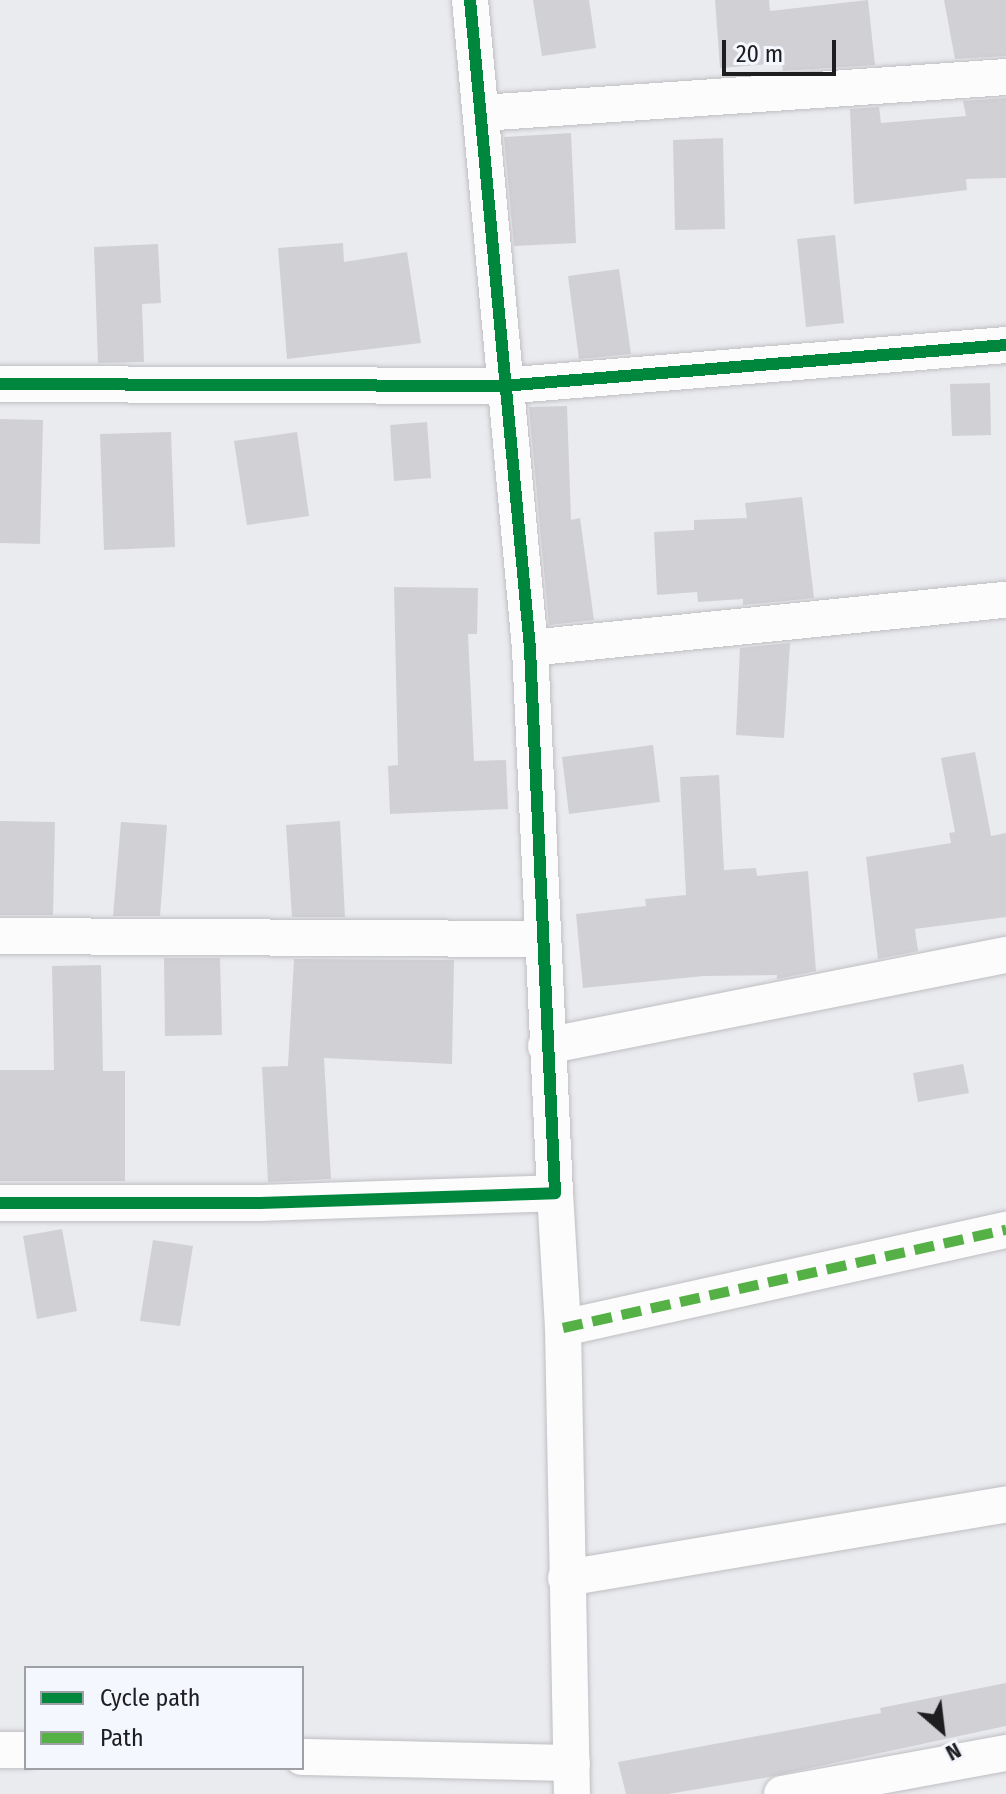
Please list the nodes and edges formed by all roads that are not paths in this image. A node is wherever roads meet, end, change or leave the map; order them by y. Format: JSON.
{"nodes":[{"id":1,"x":470,"y":0,"type":"edge"},
{"id":2,"x":1006,"y":77,"type":"edge"},
{"id":3,"x":482,"y":113,"type":"junction"},
{"id":4,"x":1006,"y":345,"type":"edge"},
{"id":5,"x":0,"y":384,"type":"edge"},
{"id":6,"x":502,"y":386,"type":"junction"},
{"id":7,"x":1006,"y":600,"type":"edge"},
{"id":8,"x":530,"y":648,"type":"junction"},
{"id":9,"x":0,"y":936,"type":"edge"},
{"id":10,"x":542,"y":939,"type":"junction"},
{"id":11,"x":1006,"y":955,"type":"edge"},
{"id":12,"x":546,"y":1046,"type":"junction"},
{"id":13,"x":555,"y":1193,"type":"junction"},
{"id":14,"x":0,"y":1203,"type":"edge"},
{"id":15,"x":1006,"y":1230,"type":"edge"},
{"id":16,"x":563,"y":1328,"type":"junction"},
{"id":17,"x":1006,"y":1504,"type":"edge"},
{"id":18,"x":566,"y":1578,"type":"junction"},
{"id":19,"x":0,"y":1750,"type":"edge"},
{"id":20,"x":24,"y":1750,"type":"edge"},
{"id":21,"x":1006,"y":1753,"type":"edge"},
{"id":22,"x":304,"y":1757,"type":"edge"},
{"id":23,"x":572,"y":1779,"type":"edge"},
{"id":24,"x":782,"y":1794,"type":"edge"}],
"edges":[{"from":1,"to":3,"type":"street"},
{"from":2,"to":3,"type":"street"},
{"from":3,"to":6,"type":"street"},
{"from":4,"to":6,"type":"street"},
{"from":5,"to":6,"type":"street"},
{"from":6,"to":8,"type":"street"},
{"from":7,"to":8,"type":"street"},
{"from":8,"to":10,"type":"street"},
{"from":9,"to":10,"type":"street"},
{"from":10,"to":12,"type":"street"},
{"from":11,"to":12,"type":"street"},
{"from":12,"to":13,"type":"street"},
{"from":13,"to":14,"type":"street"},
{"from":13,"to":16,"type":"street"},
{"from":15,"to":16,"type":"street"},
{"from":16,"to":18,"type":"street"},
{"from":17,"to":18,"type":"street"},
{"from":18,"to":23,"type":"street"},
{"from":19,"to":20,"type":"street"},
{"from":21,"to":24,"type":"street"},
{"from":22,"to":23,"type":"street"}]}
